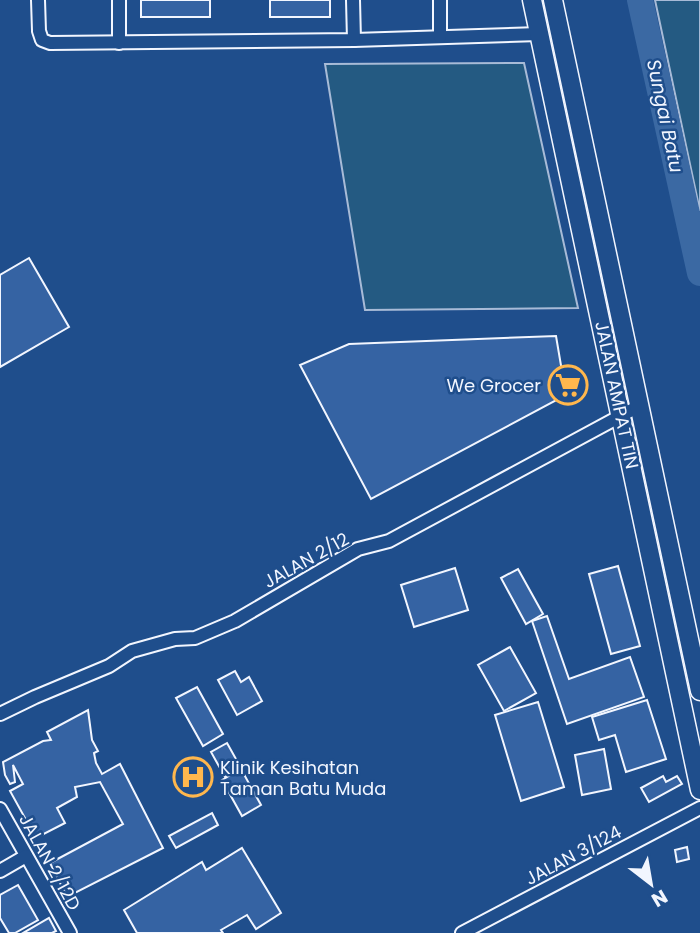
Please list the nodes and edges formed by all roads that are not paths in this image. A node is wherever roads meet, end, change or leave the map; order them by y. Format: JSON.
{"nodes":[{"id":1,"x":38,"y":0,"type":"edge"},
{"id":2,"x":119,"y":0,"type":"edge"},
{"id":3,"x":353,"y":0,"type":"edge"},
{"id":4,"x":440,"y":0,"type":"edge"},
{"id":5,"x":532,"y":0,"type":"edge"},
{"id":6,"x":547,"y":0,"type":"edge"},
{"id":7,"x":554,"y":0,"type":"edge"},
{"id":8,"x":539,"y":34,"type":"junction"},
{"id":9,"x":440,"y":37,"type":"junction"},
{"id":10,"x":354,"y":40,"type":"junction"},
{"id":11,"x":119,"y":43,"type":"junction"},
{"id":12,"x":640,"y":405,"type":"junction"},
{"id":13,"x":622,"y":414,"type":"junction"},
{"id":14,"x":700,"y":691,"type":"edge"},
{"id":15,"x":0,"y":714,"type":"edge"},
{"id":16,"x":700,"y":790,"type":"edge"},
{"id":17,"x":700,"y":808,"type":"edge"},
{"id":18,"x":0,"y":809,"type":"edge"},
{"id":19,"x":26,"y":856,"type":"junction"},
{"id":20,"x":0,"y":871,"type":"edge"},
{"id":21,"x":70,"y":933,"type":"edge"},
{"id":22,"x":462,"y":933,"type":"edge"}],
"edges":[{"from":1,"to":11,"type":"street"},
{"from":2,"to":11,"type":"street"},
{"from":3,"to":10,"type":"street"},
{"from":4,"to":9,"type":"street"},
{"from":5,"to":8,"type":"street","name":"JALAN AMPAT TIN"},
{"from":6,"to":8,"type":"street"},
{"from":7,"to":12,"type":"street","name":"JALAN AMPAT TIN"},
{"from":8,"to":9,"type":"street"},
{"from":8,"to":13,"type":"street","name":"JALAN AMPAT TIN"},
{"from":9,"to":10,"type":"street"},
{"from":10,"to":11,"type":"street"},
{"from":12,"to":13,"type":"street","name":"JALAN 2/12"},
{"from":12,"to":14,"type":"street","name":"JALAN AMPAT TIN"},
{"from":13,"to":15,"type":"street","name":"JALAN 2/12"},
{"from":13,"to":16,"type":"street","name":"JALAN AMPAT TIN"},
{"from":17,"to":22,"type":"street","name":"JALAN 3/124"},
{"from":18,"to":19,"type":"street","name":"JALAN 2/12D"},
{"from":19,"to":20,"type":"street"},
{"from":19,"to":21,"type":"street","name":"JALAN 2/12D"}]}
